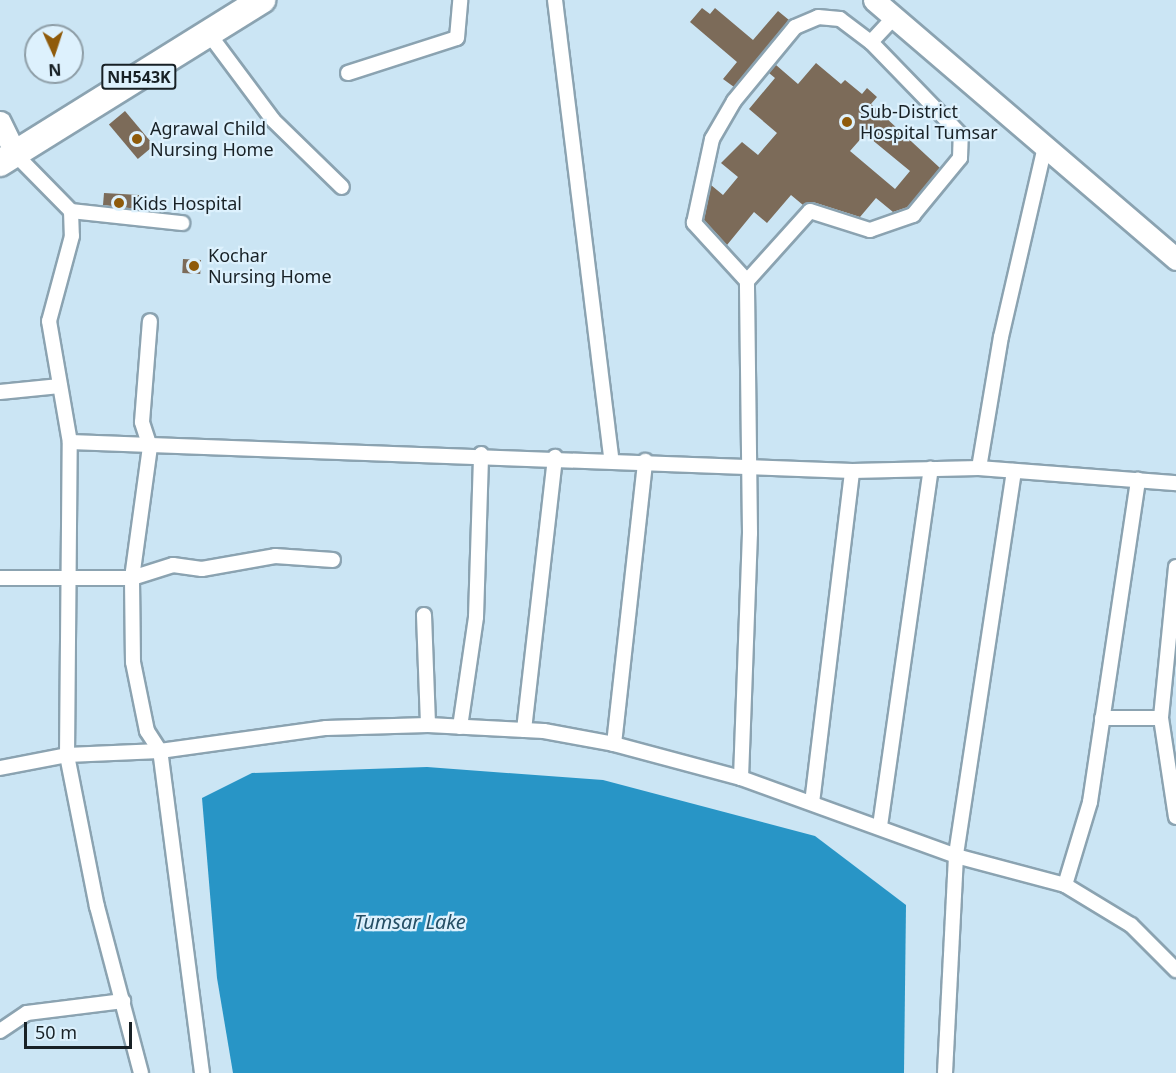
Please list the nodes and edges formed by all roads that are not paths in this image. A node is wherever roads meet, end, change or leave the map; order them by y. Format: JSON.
{"nodes":[{"id":1,"x":262,"y":0,"type":"edge"},
{"id":2,"x":460,"y":0,"type":"edge"},
{"id":3,"x":555,"y":0,"type":"edge"},
{"id":4,"x":874,"y":0,"type":"edge"},
{"id":5,"x":893,"y":18,"type":"junction"},
{"id":6,"x":209,"y":34,"type":"junction"},
{"id":7,"x":872,"y":42,"type":"junction"},
{"id":8,"x":348,"y":73,"type":"dead end"},
{"id":9,"x":0,"y":122,"type":"edge"},
{"id":10,"x":1045,"y":147,"type":"junction"},
{"id":11,"x":8,"y":159,"type":"edge"},
{"id":12,"x":342,"y":187,"type":"dead end"},
{"id":13,"x":71,"y":211,"type":"junction"},
{"id":14,"x":182,"y":223,"type":"dead end"},
{"id":15,"x":1176,"y":259,"type":"edge"},
{"id":16,"x":747,"y":281,"type":"junction"},
{"id":17,"x":150,"y":321,"type":"dead end"},
{"id":18,"x":60,"y":386,"type":"junction"},
{"id":19,"x":0,"y":392,"type":"edge"},
{"id":20,"x":70,"y":442,"type":"junction"},
{"id":21,"x":150,"y":447,"type":"junction"},
{"id":22,"x":481,"y":454,"type":"junction"},
{"id":23,"x":555,"y":457,"type":"junction"},
{"id":24,"x":611,"y":459,"type":"junction"},
{"id":25,"x":645,"y":461,"type":"junction"},
{"id":26,"x":746,"y":467,"type":"junction"},
{"id":27,"x":979,"y":468,"type":"junction"},
{"id":28,"x":931,"y":469,"type":"junction"},
{"id":29,"x":852,"y":471,"type":"junction"},
{"id":30,"x":1014,"y":471,"type":"junction"},
{"id":31,"x":1138,"y":480,"type":"junction"},
{"id":32,"x":1176,"y":483,"type":"edge"},
{"id":33,"x":333,"y":560,"type":"dead end"},
{"id":34,"x":1176,"y":567,"type":"edge"},
{"id":35,"x":68,"y":575,"type":"junction"},
{"id":36,"x":0,"y":578,"type":"edge"},
{"id":37,"x":132,"y":578,"type":"junction"},
{"id":38,"x":424,"y":615,"type":"dead end"},
{"id":39,"x":1101,"y":718,"type":"junction"},
{"id":40,"x":1161,"y":718,"type":"junction"},
{"id":41,"x":428,"y":725,"type":"junction"},
{"id":42,"x":460,"y":727,"type":"junction"},
{"id":43,"x":524,"y":730,"type":"junction"},
{"id":44,"x":614,"y":744,"type":"junction"},
{"id":45,"x":160,"y":751,"type":"junction"},
{"id":46,"x":67,"y":755,"type":"junction"},
{"id":47,"x":0,"y":768,"type":"edge"},
{"id":48,"x":741,"y":778,"type":"junction"},
{"id":49,"x":812,"y":803,"type":"junction"},
{"id":50,"x":1176,"y":817,"type":"edge"},
{"id":51,"x":879,"y":826,"type":"junction"},
{"id":52,"x":956,"y":856,"type":"junction"},
{"id":53,"x":1065,"y":885,"type":"junction"},
{"id":54,"x":1176,"y":970,"type":"edge"},
{"id":55,"x":123,"y":1001,"type":"junction"},
{"id":56,"x":0,"y":1031,"type":"edge"},
{"id":57,"x":141,"y":1073,"type":"edge"},
{"id":58,"x":202,"y":1073,"type":"edge"},
{"id":59,"x":945,"y":1073,"type":"edge"}],
"edges":[{"from":1,"to":6,"type":"highway","number":"NH543K"},
{"from":2,"to":8,"type":"street"},
{"from":3,"to":24,"type":"street"},
{"from":4,"to":5,"type":"main road"},
{"from":5,"to":7,"type":"street"},
{"from":5,"to":10,"type":"main road"},
{"from":6,"to":11,"type":"highway","number":"NH543K"},
{"from":6,"to":12,"type":"street"},
{"from":7,"to":16,"type":"street"},
{"from":7,"to":16,"type":"street"},
{"from":9,"to":11,"type":"main road"},
{"from":10,"to":15,"type":"main road"},
{"from":10,"to":27,"type":"street"},
{"from":11,"to":13,"type":"street"},
{"from":13,"to":14,"type":"street"},
{"from":13,"to":18,"type":"street"},
{"from":16,"to":26,"type":"street"},
{"from":17,"to":21,"type":"street"},
{"from":18,"to":19,"type":"street"},
{"from":18,"to":20,"type":"street"},
{"from":20,"to":21,"type":"street"},
{"from":20,"to":35,"type":"street"},
{"from":21,"to":22,"type":"street"},
{"from":21,"to":37,"type":"street"},
{"from":22,"to":23,"type":"street"},
{"from":22,"to":42,"type":"street"},
{"from":23,"to":24,"type":"street"},
{"from":23,"to":43,"type":"street"},
{"from":24,"to":25,"type":"street"},
{"from":25,"to":26,"type":"street"},
{"from":25,"to":44,"type":"street"},
{"from":26,"to":29,"type":"street"},
{"from":26,"to":48,"type":"street"},
{"from":27,"to":28,"type":"street"},
{"from":27,"to":30,"type":"street"},
{"from":28,"to":29,"type":"street"},
{"from":28,"to":51,"type":"street"},
{"from":29,"to":49,"type":"street"},
{"from":30,"to":31,"type":"street"},
{"from":30,"to":52,"type":"street"},
{"from":31,"to":32,"type":"street"},
{"from":31,"to":39,"type":"street"},
{"from":33,"to":37,"type":"street"},
{"from":34,"to":40,"type":"street"},
{"from":35,"to":36,"type":"street"},
{"from":35,"to":37,"type":"street"},
{"from":35,"to":46,"type":"street"},
{"from":37,"to":45,"type":"street"},
{"from":38,"to":41,"type":"street"},
{"from":39,"to":40,"type":"street"},
{"from":39,"to":53,"type":"street"},
{"from":40,"to":50,"type":"street"},
{"from":41,"to":42,"type":"street"},
{"from":41,"to":45,"type":"street"},
{"from":42,"to":43,"type":"street"},
{"from":43,"to":44,"type":"street"},
{"from":44,"to":48,"type":"street"},
{"from":45,"to":46,"type":"street"},
{"from":45,"to":58,"type":"street"},
{"from":46,"to":47,"type":"street"},
{"from":46,"to":55,"type":"street"},
{"from":48,"to":49,"type":"street"},
{"from":49,"to":51,"type":"street"},
{"from":51,"to":52,"type":"street"},
{"from":52,"to":53,"type":"street"},
{"from":52,"to":59,"type":"street"},
{"from":53,"to":54,"type":"street"},
{"from":55,"to":56,"type":"street"},
{"from":55,"to":57,"type":"street"}]}
